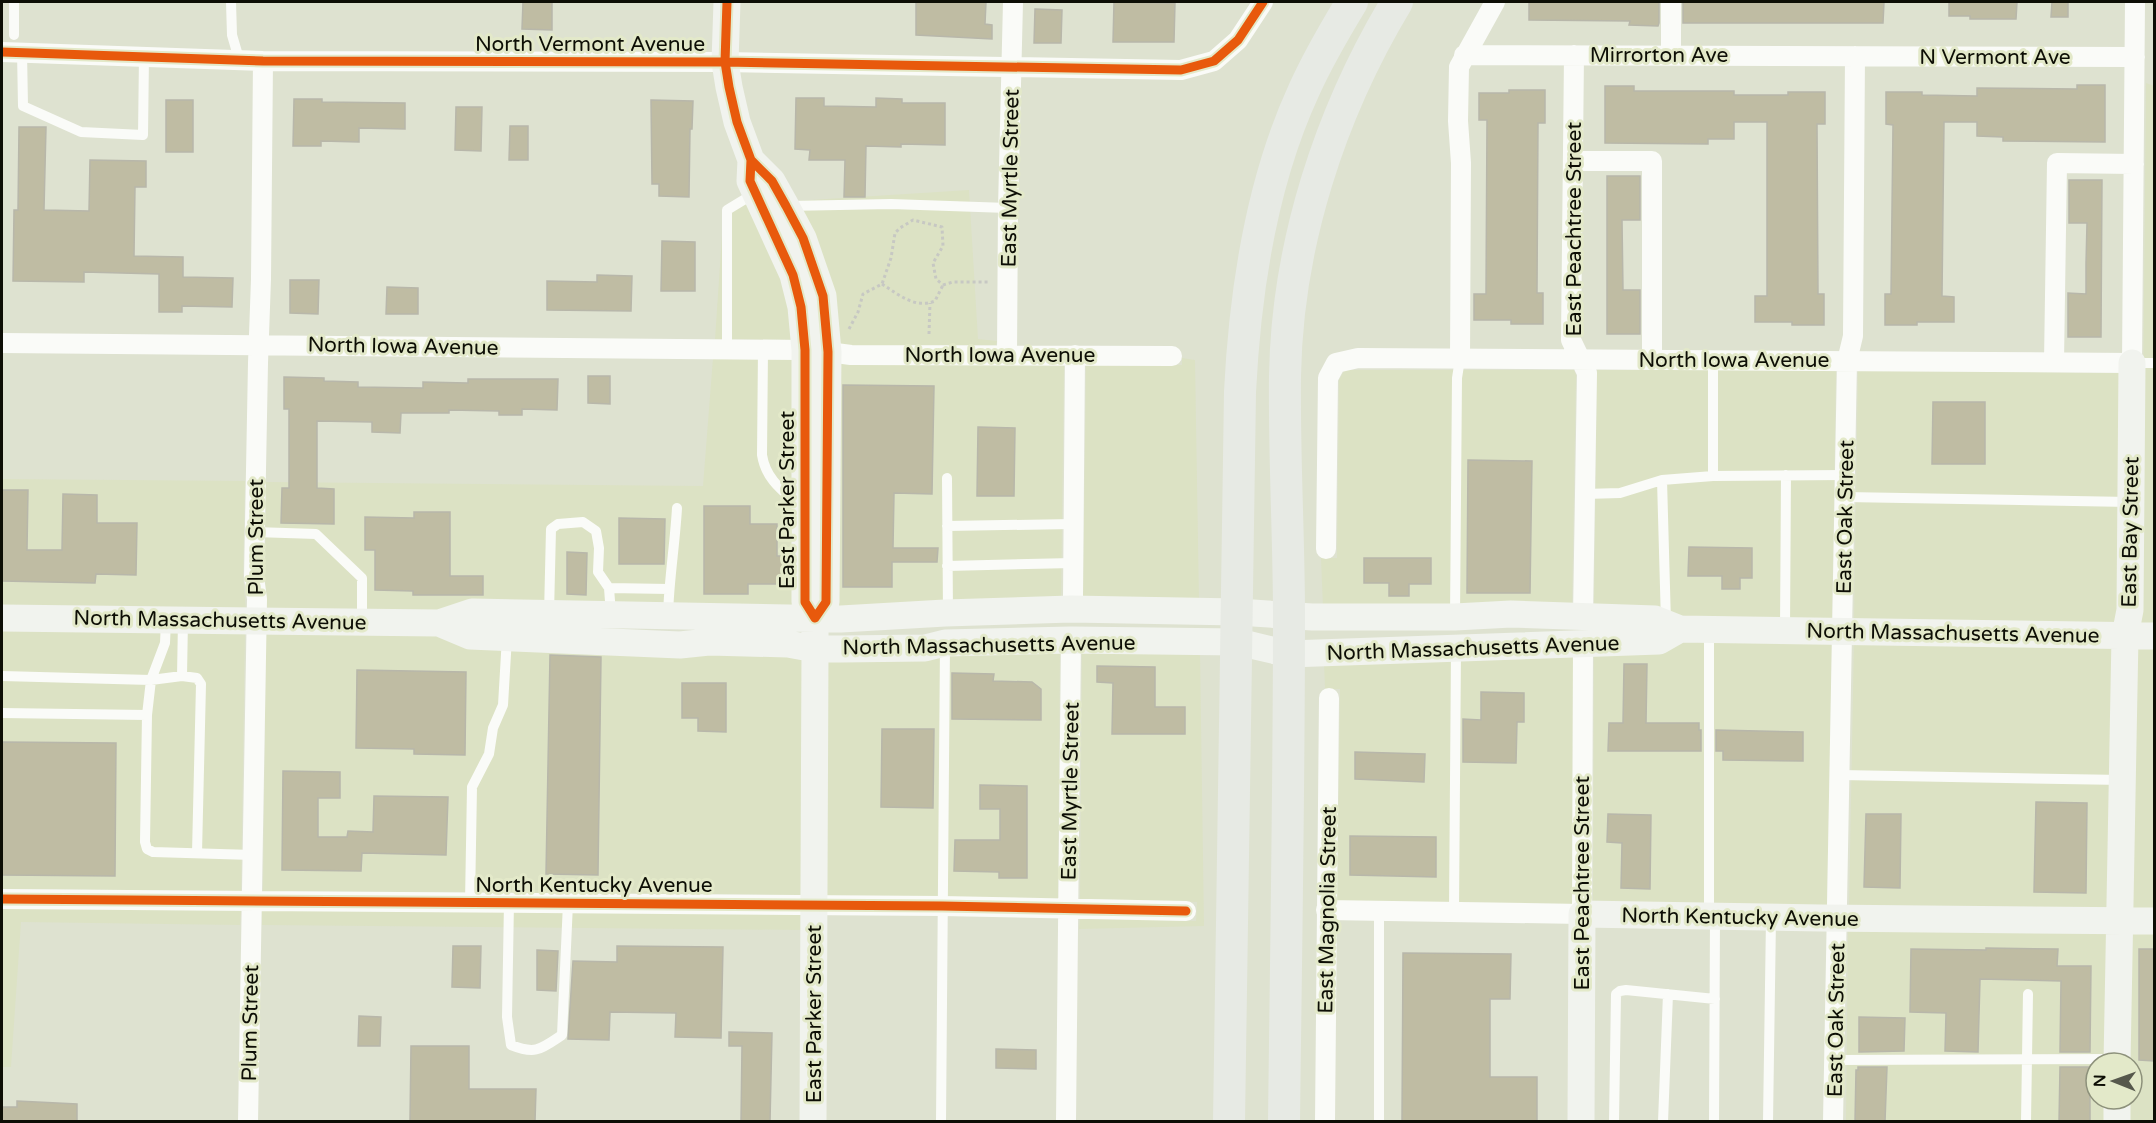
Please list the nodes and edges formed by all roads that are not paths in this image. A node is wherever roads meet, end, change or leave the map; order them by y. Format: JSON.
{"nodes":[{"id":1,"x":231,"y":2,"type":"edge"},
{"id":2,"x":727,"y":2,"type":"edge"},
{"id":3,"x":1013,"y":2,"type":"edge"},
{"id":4,"x":1352,"y":2,"type":"edge"},
{"id":5,"x":1397,"y":2,"type":"edge"},
{"id":6,"x":1496,"y":2,"type":"edge"},
{"id":7,"x":1671,"y":2,"type":"edge"},
{"id":8,"x":2135,"y":2,"type":"edge"},
{"id":9,"x":1261,"y":5,"type":"edge"},
{"id":10,"x":14,"y":7,"type":"edge"},
{"id":11,"x":2,"y":12,"type":"edge"},
{"id":12,"x":18,"y":44,"type":"junction"},
{"id":13,"x":2,"y":52,"type":"edge"},
{"id":14,"x":1464,"y":54,"type":"junction"},
{"id":15,"x":1574,"y":55,"type":"junction"},
{"id":16,"x":1671,"y":55,"type":"junction"},
{"id":17,"x":144,"y":56,"type":"junction"},
{"id":18,"x":1855,"y":56,"type":"junction"},
{"id":19,"x":2135,"y":57,"type":"junction"},
{"id":20,"x":239,"y":60,"type":"junction"},
{"id":21,"x":263,"y":61,"type":"junction"},
{"id":22,"x":725,"y":63,"type":"junction"},
{"id":23,"x":1012,"y":68,"type":"junction"},
{"id":24,"x":751,"y":160,"type":"junction"},
{"id":25,"x":1573,"y":161,"type":"junction"},
{"id":26,"x":2134,"y":164,"type":"junction"},
{"id":27,"x":756,"y":192,"type":"junction"},
{"id":28,"x":786,"y":206,"type":"junction"},
{"id":29,"x":1008,"y":208,"type":"junction"},
{"id":30,"x":2,"y":343,"type":"edge"},
{"id":31,"x":259,"y":346,"type":"junction"},
{"id":32,"x":727,"y":348,"type":"junction"},
{"id":33,"x":763,"y":349,"type":"junction"},
{"id":34,"x":817,"y":351,"type":"junction"},
{"id":35,"x":1007,"y":354,"type":"junction"},
{"id":36,"x":1076,"y":355,"type":"junction"},
{"id":37,"x":1172,"y":356,"type":"dead end"},
{"id":38,"x":1460,"y":359,"type":"junction"},
{"id":39,"x":1580,"y":359,"type":"junction"},
{"id":40,"x":1652,"y":359,"type":"junction"},
{"id":41,"x":1713,"y":359,"type":"junction"},
{"id":42,"x":1847,"y":361,"type":"junction"},
{"id":43,"x":2054,"y":362,"type":"junction"},
{"id":44,"x":2143,"y":363,"type":"edge"},
{"id":45,"x":1786,"y":475,"type":"junction"},
{"id":46,"x":1845,"y":475,"type":"junction"},
{"id":47,"x":1713,"y":476,"type":"junction"},
{"id":48,"x":947,"y":478,"type":"dead end"},
{"id":49,"x":1662,"y":480,"type":"junction"},
{"id":50,"x":1585,"y":494,"type":"junction"},
{"id":51,"x":1845,"y":497,"type":"junction"},
{"id":52,"x":2131,"y":502,"type":"junction"},
{"id":53,"x":676,"y":508,"type":"dead end"},
{"id":54,"x":805,"y":510,"type":"junction"},
{"id":55,"x":1073,"y":524,"type":"junction"},
{"id":56,"x":947,"y":526,"type":"junction"},
{"id":57,"x":255,"y":532,"type":"junction"},
{"id":58,"x":1326,"y":549,"type":"dead end"},
{"id":59,"x":1073,"y":563,"type":"junction"},
{"id":60,"x":947,"y":566,"type":"junction"},
{"id":61,"x":610,"y":601,"type":"junction"},
{"id":62,"x":668,"y":602,"type":"junction"},
{"id":63,"x":1071,"y":609,"type":"junction"},
{"id":64,"x":948,"y":613,"type":"junction"},
{"id":65,"x":549,"y":614,"type":"junction"},
{"id":66,"x":1289,"y":615,"type":"junction"},
{"id":67,"x":1583,"y":616,"type":"junction"},
{"id":68,"x":1455,"y":617,"type":"junction"},
{"id":69,"x":2,"y":618,"type":"edge"},
{"id":70,"x":815,"y":618,"type":"junction"},
{"id":71,"x":174,"y":620,"type":"junction"},
{"id":72,"x":256,"y":621,"type":"junction"},
{"id":73,"x":362,"y":622,"type":"junction"},
{"id":74,"x":439,"y":623,"type":"junction"},
{"id":75,"x":1673,"y":626,"type":"junction"},
{"id":76,"x":1238,"y":627,"type":"junction"},
{"id":77,"x":1709,"y":629,"type":"junction"},
{"id":78,"x":1785,"y":630,"type":"junction"},
{"id":79,"x":1843,"y":630,"type":"junction"},
{"id":80,"x":2125,"y":636,"type":"junction"},
{"id":81,"x":2154,"y":636,"type":"edge"},
{"id":82,"x":507,"y":637,"type":"junction"},
{"id":83,"x":1071,"y":640,"type":"junction"},
{"id":84,"x":945,"y":643,"type":"junction"},
{"id":85,"x":1583,"y":645,"type":"junction"},
{"id":86,"x":815,"y":649,"type":"junction"},
{"id":87,"x":1455,"y":649,"type":"junction"},
{"id":88,"x":1289,"y":654,"type":"junction"},
{"id":89,"x":2,"y":676,"type":"edge"},
{"id":90,"x":182,"y":676,"type":"junction"},
{"id":91,"x":151,"y":680,"type":"junction"},
{"id":92,"x":1329,"y":698,"type":"dead end"},
{"id":93,"x":2,"y":713,"type":"edge"},
{"id":94,"x":147,"y":715,"type":"junction"},
{"id":95,"x":1840,"y":775,"type":"junction"},
{"id":96,"x":2123,"y":780,"type":"junction"},
{"id":97,"x":197,"y":853,"type":"junction"},
{"id":98,"x":252,"y":855,"type":"junction"},
{"id":99,"x":2,"y":899,"type":"edge"},
{"id":100,"x":252,"y":900,"type":"junction"},
{"id":101,"x":470,"y":902,"type":"junction"},
{"id":102,"x":509,"y":902,"type":"junction"},
{"id":103,"x":568,"y":903,"type":"junction"},
{"id":104,"x":814,"y":905,"type":"junction"},
{"id":105,"x":942,"y":906,"type":"junction"},
{"id":106,"x":1069,"y":908,"type":"junction"},
{"id":107,"x":1326,"y":910,"type":"junction"},
{"id":108,"x":1186,"y":911,"type":"dead end"},
{"id":109,"x":1379,"y":911,"type":"junction"},
{"id":110,"x":1454,"y":912,"type":"junction"},
{"id":111,"x":1582,"y":914,"type":"junction"},
{"id":112,"x":1712,"y":917,"type":"junction"},
{"id":113,"x":1771,"y":918,"type":"junction"},
{"id":114,"x":1838,"y":918,"type":"junction"},
{"id":115,"x":2119,"y":920,"type":"junction"},
{"id":116,"x":2154,"y":921,"type":"edge"},
{"id":117,"x":1668,"y":994,"type":"junction"},
{"id":118,"x":2028,"y":994,"type":"dead end"},
{"id":119,"x":1715,"y":999,"type":"junction"},
{"id":120,"x":2117,"y":1051,"type":"edge"},
{"id":121,"x":1834,"y":1060,"type":"junction"},
{"id":122,"x":2026,"y":1060,"type":"junction"},
{"id":123,"x":2084,"y":1061,"type":"edge"},
{"id":124,"x":248,"y":1122,"type":"edge"},
{"id":125,"x":813,"y":1122,"type":"edge"},
{"id":126,"x":941,"y":1122,"type":"edge"},
{"id":127,"x":1066,"y":1122,"type":"edge"},
{"id":128,"x":1229,"y":1122,"type":"edge"},
{"id":129,"x":1284,"y":1122,"type":"edge"},
{"id":130,"x":1325,"y":1122,"type":"edge"},
{"id":131,"x":1379,"y":1122,"type":"edge"},
{"id":132,"x":1581,"y":1122,"type":"edge"},
{"id":133,"x":1614,"y":1122,"type":"edge"},
{"id":134,"x":1663,"y":1122,"type":"edge"},
{"id":135,"x":1714,"y":1122,"type":"edge"},
{"id":136,"x":1768,"y":1122,"type":"edge"},
{"id":137,"x":1833,"y":1122,"type":"edge"},
{"id":138,"x":2026,"y":1122,"type":"edge"}],
"edges":[{"from":1,"to":20,"type":"lane"},
{"from":2,"to":22,"type":"main road","name":"East Parker Street"},
{"from":3,"to":23,"type":"street","name":"East Myrtle Street"},
{"from":4,"to":76,"type":"main road"},
{"from":5,"to":66,"type":"main road"},
{"from":6,"to":14,"type":"street"},
{"from":7,"to":16,"type":"street"},
{"from":8,"to":19,"type":"street","name":"East Bay Street"},
{"from":9,"to":23,"type":"street","name":"North Vermont Avenue"},
{"from":10,"to":11,"type":"lane"},
{"from":10,"to":12,"type":"lane"},
{"from":12,"to":13,"type":"street","name":"North Vermont Avenue"},
{"from":12,"to":17,"type":"street","name":"North Vermont Avenue"},
{"from":12,"to":17,"type":"lane"},
{"from":14,"to":15,"type":"street","name":"Mirrorton Ave"},
{"from":14,"to":38,"type":"street"},
{"from":15,"to":16,"type":"street","name":"Mirrorton Ave"},
{"from":15,"to":25,"type":"street","name":"East Peachtree Street"},
{"from":16,"to":18,"type":"street","name":"Mirrorton Ave"},
{"from":17,"to":20,"type":"street","name":"North Vermont Avenue"},
{"from":18,"to":19,"type":"street","name":"N Vermont Ave"},
{"from":18,"to":42,"type":"street","name":"East Oak Street"},
{"from":19,"to":26,"type":"street","name":"East Bay Street"},
{"from":20,"to":21,"type":"street","name":"North Vermont Avenue"},
{"from":21,"to":22,"type":"street","name":"North Vermont Avenue"},
{"from":21,"to":31,"type":"street","name":"Plum Street"},
{"from":22,"to":23,"type":"street","name":"North Vermont Avenue"},
{"from":22,"to":24,"type":"main road","name":"East Parker Street"},
{"from":23,"to":29,"type":"street","name":"East Myrtle Street"},
{"from":24,"to":27,"type":"main road","name":"East Parker Street"},
{"from":24,"to":28,"type":"main road","name":"East Parker Street"},
{"from":25,"to":39,"type":"street","name":"East Peachtree Street"},
{"from":25,"to":40,"type":"street"},
{"from":26,"to":43,"type":"street"},
{"from":26,"to":44,"type":"street","name":"East Bay Street"},
{"from":27,"to":32,"type":"lane"},
{"from":27,"to":34,"type":"main road","name":"East Parker Street"},
{"from":28,"to":29,"type":"lane"},
{"from":28,"to":34,"type":"main road","name":"East Parker Street"},
{"from":29,"to":35,"type":"street","name":"East Myrtle Street"},
{"from":30,"to":31,"type":"street","name":"North Iowa Avenue"},
{"from":31,"to":32,"type":"street","name":"North Iowa Avenue"},
{"from":31,"to":57,"type":"street","name":"Plum Street"},
{"from":32,"to":33,"type":"street","name":"North Iowa Avenue"},
{"from":33,"to":34,"type":"street","name":"North Iowa Avenue"},
{"from":33,"to":54,"type":"lane"},
{"from":34,"to":35,"type":"street","name":"North Iowa Avenue"},
{"from":34,"to":54,"type":"main road","name":"East Parker Street"},
{"from":34,"to":70,"type":"main road","name":"East Parker Street"},
{"from":35,"to":36,"type":"street","name":"North Iowa Avenue"},
{"from":36,"to":37,"type":"street","name":"North Iowa Avenue"},
{"from":36,"to":55,"type":"street"},
{"from":38,"to":39,"type":"street","name":"North Iowa Avenue"},
{"from":38,"to":58,"type":"street","name":"North Iowa Avenue"},
{"from":38,"to":68,"type":"lane"},
{"from":39,"to":40,"type":"street","name":"North Iowa Avenue"},
{"from":39,"to":50,"type":"street","name":"East Peachtree Street"},
{"from":40,"to":41,"type":"street","name":"North Iowa Avenue"},
{"from":41,"to":42,"type":"street","name":"North Iowa Avenue"},
{"from":41,"to":47,"type":"lane"},
{"from":42,"to":43,"type":"street","name":"North Iowa Avenue"},
{"from":42,"to":46,"type":"street","name":"East Oak Street"},
{"from":43,"to":44,"type":"street","name":"North Iowa Avenue"},
{"from":44,"to":52,"type":"main road","name":"East Bay Street"},
{"from":45,"to":46,"type":"lane"},
{"from":45,"to":47,"type":"lane"},
{"from":45,"to":78,"type":"lane"},
{"from":46,"to":51,"type":"street","name":"East Oak Street"},
{"from":47,"to":49,"type":"lane"},
{"from":48,"to":56,"type":"lane"},
{"from":49,"to":50,"type":"lane"},
{"from":49,"to":75,"type":"lane"},
{"from":50,"to":67,"type":"street","name":"East Peachtree Street"},
{"from":51,"to":52,"type":"lane"},
{"from":51,"to":79,"type":"street","name":"East Oak Street"},
{"from":52,"to":80,"type":"main road","name":"East Bay Street"},
{"from":53,"to":62,"type":"lane"},
{"from":54,"to":70,"type":"main road","name":"East Parker Street"},
{"from":55,"to":56,"type":"lane"},
{"from":55,"to":59,"type":"street"},
{"from":56,"to":60,"type":"lane"},
{"from":57,"to":72,"type":"street","name":"Plum Street"},
{"from":57,"to":73,"type":"lane"},
{"from":59,"to":60,"type":"lane"},
{"from":59,"to":63,"type":"street"},
{"from":60,"to":64,"type":"lane"},
{"from":61,"to":62,"type":"main road","name":"North Massachusetts Avenue"},
{"from":61,"to":65,"type":"main road","name":"North Massachusetts Avenue"},
{"from":61,"to":65,"type":"lane"},
{"from":62,"to":70,"type":"main road","name":"North Massachusetts Avenue"},
{"from":63,"to":64,"type":"main road","name":"North Massachusetts Avenue"},
{"from":63,"to":76,"type":"main road","name":"North Massachusetts Avenue"},
{"from":64,"to":70,"type":"main road","name":"North Massachusetts Avenue"},
{"from":65,"to":74,"type":"main road","name":"North Massachusetts Avenue"},
{"from":66,"to":68,"type":"main road","name":"North Massachusetts Avenue"},
{"from":66,"to":76,"type":"main road","name":"North Massachusetts Avenue"},
{"from":66,"to":88,"type":"main road"},
{"from":67,"to":68,"type":"main road","name":"North Massachusetts Avenue"},
{"from":67,"to":75,"type":"main road","name":"North Massachusetts Avenue"},
{"from":69,"to":71,"type":"main road","name":"North Massachusetts Avenue"},
{"from":70,"to":86,"type":"main road","name":"East Parker Street"},
{"from":71,"to":72,"type":"main road","name":"North Massachusetts Avenue"},
{"from":71,"to":90,"type":"lane"},
{"from":71,"to":91,"type":"lane"},
{"from":72,"to":73,"type":"main road","name":"North Massachusetts Avenue"},
{"from":72,"to":98,"type":"street","name":"Plum Street"},
{"from":73,"to":74,"type":"main road","name":"North Massachusetts Avenue"},
{"from":74,"to":82,"type":"main road","name":"North Massachusetts Avenue"},
{"from":75,"to":77,"type":"main road","name":"North Massachusetts Avenue"},
{"from":75,"to":85,"type":"main road","name":"North Massachusetts Avenue"},
{"from":76,"to":83,"type":"main road","name":"North Massachusetts Avenue"},
{"from":76,"to":88,"type":"main road","name":"North Massachusetts Avenue"},
{"from":76,"to":128,"type":"main road"},
{"from":77,"to":78,"type":"main road","name":"North Massachusetts Avenue"},
{"from":77,"to":112,"type":"lane"},
{"from":78,"to":79,"type":"main road","name":"North Massachusetts Avenue"},
{"from":79,"to":80,"type":"main road","name":"North Massachusetts Avenue"},
{"from":79,"to":95,"type":"street","name":"East Oak Street"},
{"from":80,"to":81,"type":"main road","name":"North Massachusetts Avenue"},
{"from":80,"to":96,"type":"main road","name":"East Bay Street"},
{"from":82,"to":86,"type":"main road","name":"North Massachusetts Avenue"},
{"from":82,"to":101,"type":"lane"},
{"from":83,"to":84,"type":"main road","name":"North Massachusetts Avenue"},
{"from":83,"to":106,"type":"street","name":"East Myrtle Street"},
{"from":84,"to":86,"type":"main road","name":"North Massachusetts Avenue"},
{"from":84,"to":105,"type":"lane"},
{"from":85,"to":87,"type":"main road","name":"North Massachusetts Avenue"},
{"from":85,"to":111,"type":"street","name":"East Peachtree Street"},
{"from":86,"to":104,"type":"main road","name":"East Parker Street"},
{"from":87,"to":88,"type":"main road","name":"North Massachusetts Avenue"},
{"from":87,"to":110,"type":"lane"},
{"from":88,"to":129,"type":"main road"},
{"from":89,"to":91,"type":"lane"},
{"from":90,"to":91,"type":"lane"},
{"from":90,"to":97,"type":"lane"},
{"from":91,"to":94,"type":"lane"},
{"from":92,"to":107,"type":"street","name":"East Magnolia Street"},
{"from":93,"to":94,"type":"lane"},
{"from":94,"to":97,"type":"lane"},
{"from":95,"to":96,"type":"lane"},
{"from":95,"to":114,"type":"street","name":"East Oak Street"},
{"from":96,"to":115,"type":"main road","name":"East Bay Street"},
{"from":97,"to":98,"type":"lane"},
{"from":98,"to":100,"type":"street","name":"Plum Street"},
{"from":99,"to":100,"type":"street","name":"North Kentucky Avenue"},
{"from":100,"to":101,"type":"street","name":"North Kentucky Avenue"},
{"from":100,"to":124,"type":"street","name":"Plum Street"},
{"from":101,"to":102,"type":"street","name":"North Kentucky Avenue"},
{"from":102,"to":103,"type":"street","name":"North Kentucky Avenue"},
{"from":102,"to":103,"type":"lane"},
{"from":103,"to":104,"type":"street","name":"North Kentucky Avenue"},
{"from":104,"to":105,"type":"street","name":"North Kentucky Avenue"},
{"from":104,"to":125,"type":"main road","name":"East Parker Street"},
{"from":105,"to":106,"type":"street","name":"North Kentucky Avenue"},
{"from":105,"to":126,"type":"lane"},
{"from":106,"to":108,"type":"street","name":"North Kentucky Avenue"},
{"from":106,"to":127,"type":"street","name":"East Myrtle Street"},
{"from":107,"to":109,"type":"street","name":"North Kentucky Avenue"},
{"from":107,"to":130,"type":"street","name":"East Magnolia Street"},
{"from":109,"to":110,"type":"street","name":"North Kentucky Avenue"},
{"from":109,"to":131,"type":"lane"},
{"from":110,"to":111,"type":"street","name":"North Kentucky Avenue"},
{"from":111,"to":112,"type":"main road","name":"North Kentucky Avenue"},
{"from":111,"to":132,"type":"main road","name":"East Peachtree Street"},
{"from":112,"to":113,"type":"main road","name":"North Kentucky Avenue"},
{"from":112,"to":119,"type":"lane"},
{"from":113,"to":114,"type":"main road","name":"North Kentucky Avenue"},
{"from":113,"to":136,"type":"lane"},
{"from":114,"to":115,"type":"main road","name":"North Kentucky Avenue"},
{"from":114,"to":121,"type":"street","name":"East Oak Street"},
{"from":115,"to":116,"type":"main road","name":"North Kentucky Avenue"},
{"from":115,"to":120,"type":"main road","name":"East Bay Street"},
{"from":117,"to":119,"type":"lane"},
{"from":117,"to":133,"type":"lane"},
{"from":117,"to":134,"type":"lane"},
{"from":118,"to":122,"type":"lane"},
{"from":119,"to":135,"type":"lane"},
{"from":121,"to":122,"type":"lane"},
{"from":121,"to":137,"type":"street","name":"East Oak Street"},
{"from":122,"to":123,"type":"lane"},
{"from":122,"to":138,"type":"lane"}]}
